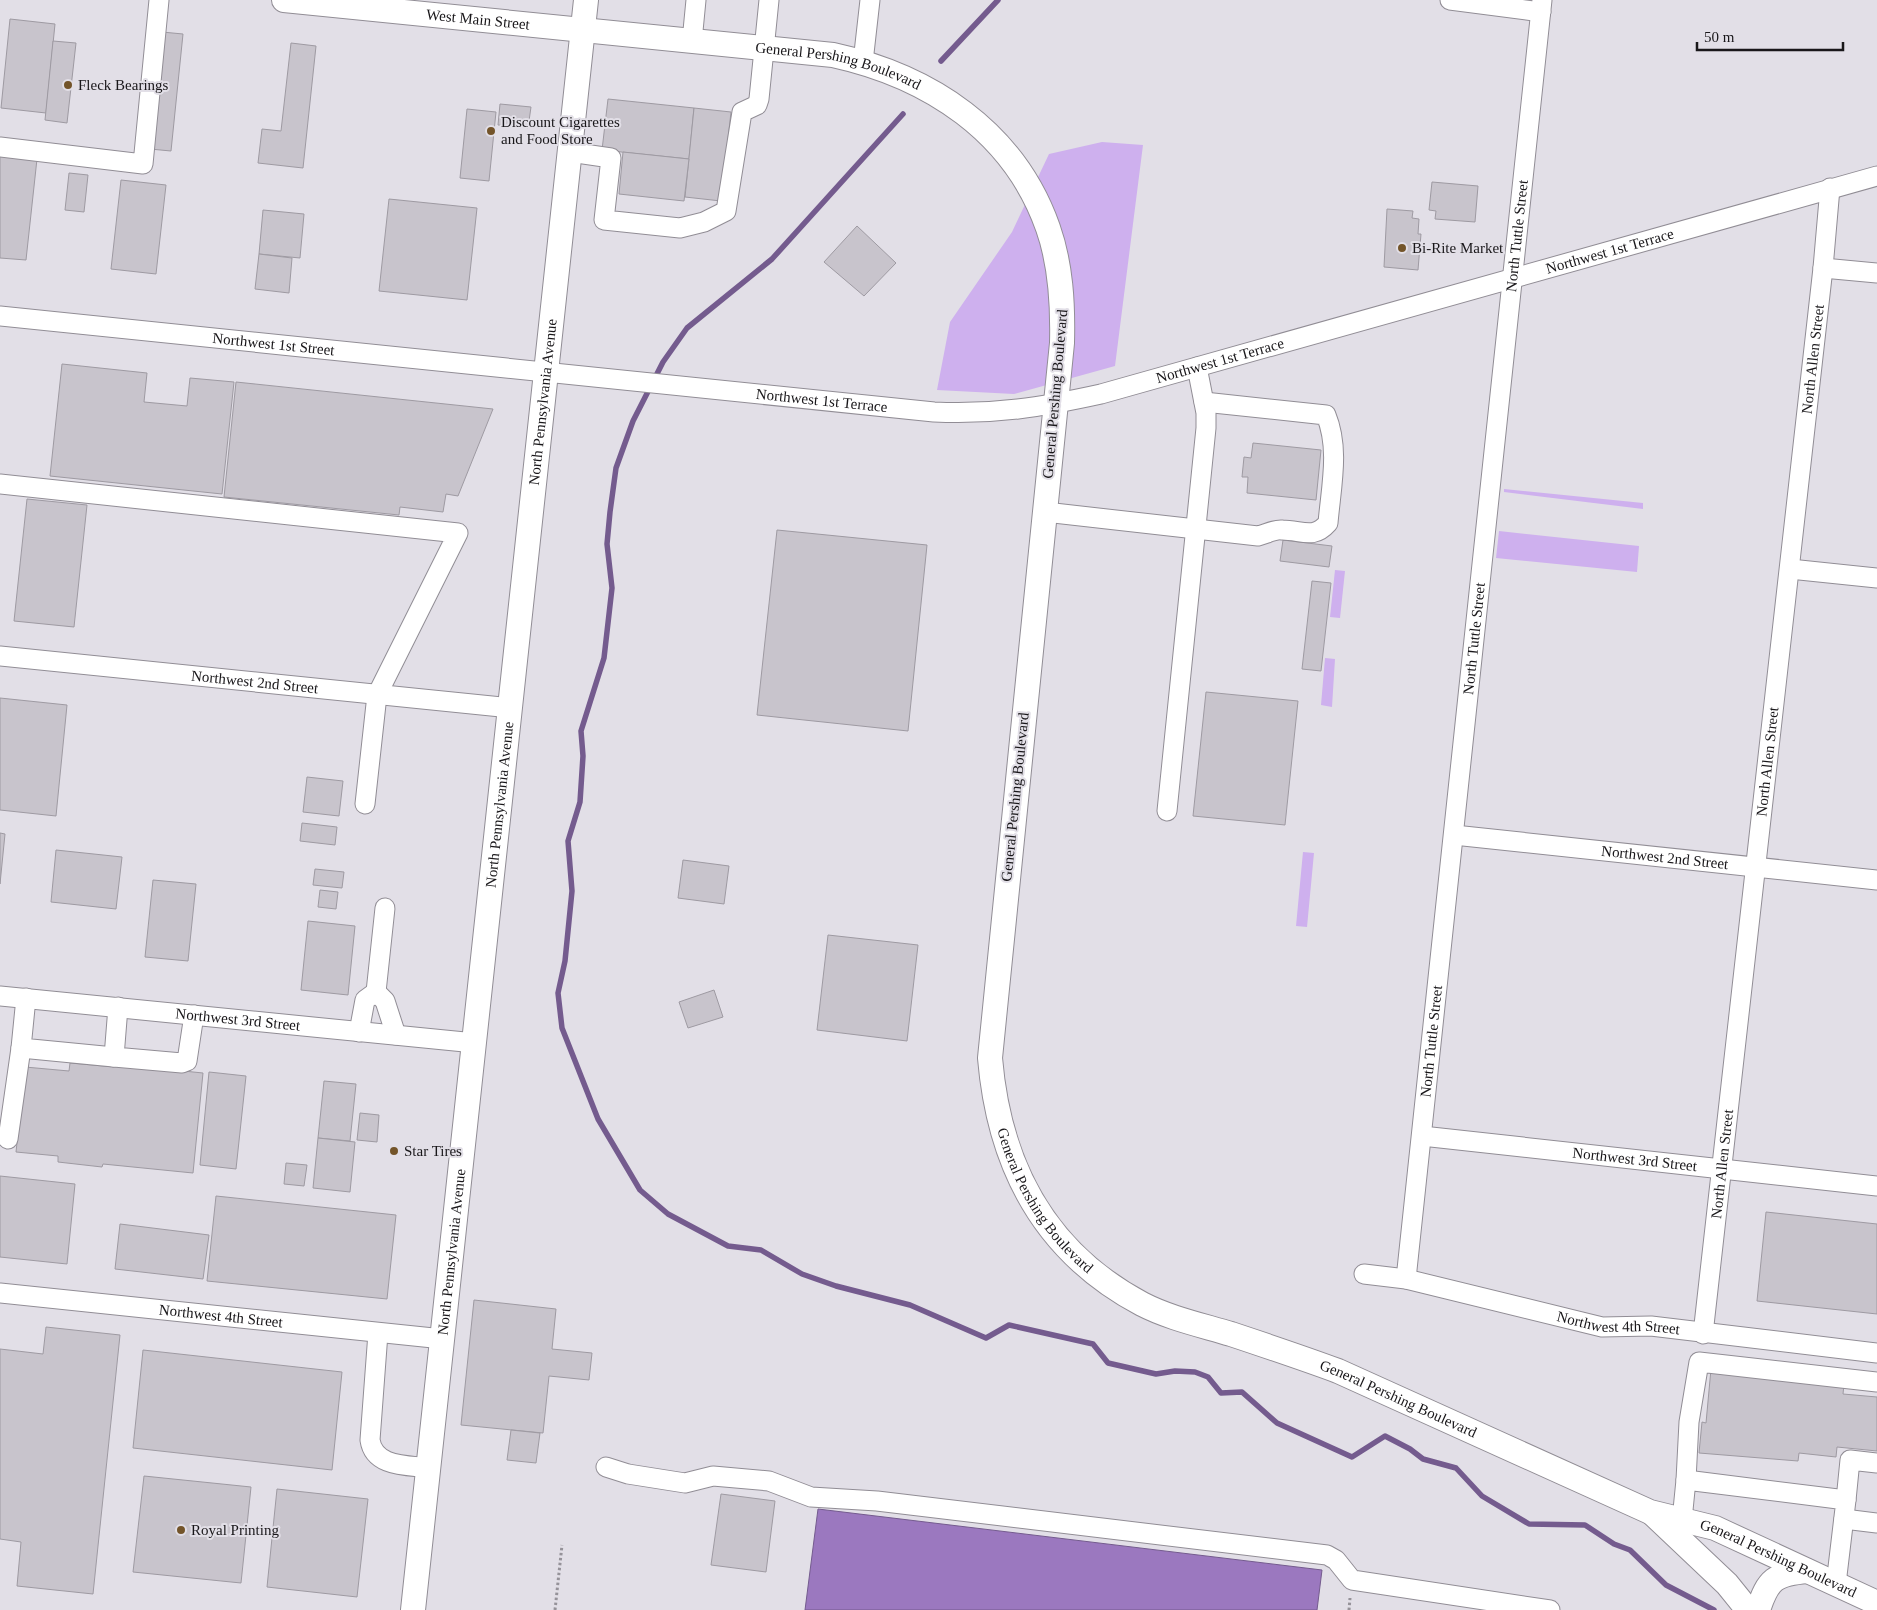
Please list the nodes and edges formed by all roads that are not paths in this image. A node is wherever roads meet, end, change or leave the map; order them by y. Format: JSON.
{"nodes":[{"id":1,"x":159,"y":0,"type":"edge"},
{"id":2,"x":284,"y":0,"type":"edge"},
{"id":3,"x":586,"y":0,"type":"edge"},
{"id":4,"x":696,"y":0,"type":"edge"},
{"id":5,"x":769,"y":0,"type":"edge"},
{"id":6,"x":870,"y":0,"type":"edge"},
{"id":7,"x":1450,"y":0,"type":"edge"},
{"id":8,"x":1542,"y":6,"type":"edge"},
{"id":9,"x":582,"y":31,"type":"junction"},
{"id":10,"x":692,"y":41,"type":"junction"},
{"id":11,"x":764,"y":48,"type":"junction"},
{"id":12,"x":863,"y":62,"type":"junction"},
{"id":13,"x":0,"y":147,"type":"edge"},
{"id":14,"x":570,"y":152,"type":"junction"},
{"id":15,"x":1877,"y":176,"type":"edge"},
{"id":16,"x":1830,"y":188,"type":"junction"},
{"id":17,"x":1823,"y":268,"type":"junction"},
{"id":18,"x":1877,"y":273,"type":"edge"},
{"id":19,"x":1514,"y":277,"type":"junction"},
{"id":20,"x":0,"y":316,"type":"edge"},
{"id":21,"x":1197,"y":367,"type":"junction"},
{"id":22,"x":546,"y":371,"type":"junction"},
{"id":23,"x":1204,"y":402,"type":"junction"},
{"id":24,"x":1056,"y":404,"type":"junction"},
{"id":25,"x":0,"y":484,"type":"edge"},
{"id":26,"x":1045,"y":512,"type":"junction"},
{"id":27,"x":1196,"y":528,"type":"junction"},
{"id":28,"x":1790,"y":569,"type":"junction"},
{"id":29,"x":1877,"y":578,"type":"edge"},
{"id":30,"x":0,"y":656,"type":"edge"},
{"id":31,"x":377,"y":695,"type":"junction"},
{"id":32,"x":511,"y":708,"type":"junction"},
{"id":33,"x":365,"y":804,"type":"dead end"},
{"id":34,"x":1167,"y":811,"type":"dead end"},
{"id":35,"x":1454,"y":836,"type":"junction"},
{"id":36,"x":1756,"y":868,"type":"junction"},
{"id":37,"x":1877,"y":880,"type":"edge"},
{"id":38,"x":385,"y":908,"type":"dead end"},
{"id":39,"x":376,"y":992,"type":"junction"},
{"id":40,"x":0,"y":996,"type":"edge"},
{"id":41,"x":26,"y":998,"type":"junction"},
{"id":42,"x":118,"y":1008,"type":"junction"},
{"id":43,"x":194,"y":1015,"type":"junction"},
{"id":44,"x":359,"y":1032,"type":"junction"},
{"id":45,"x":396,"y":1035,"type":"junction"},
{"id":46,"x":474,"y":1043,"type":"junction"},
{"id":47,"x":21,"y":1048,"type":"junction"},
{"id":48,"x":114,"y":1057,"type":"junction"},
{"id":49,"x":1422,"y":1136,"type":"junction"},
{"id":50,"x":8,"y":1139,"type":"dead end"},
{"id":51,"x":1721,"y":1169,"type":"junction"},
{"id":52,"x":1877,"y":1186,"type":"edge"},
{"id":53,"x":1364,"y":1274,"type":"dead end"},
{"id":54,"x":1406,"y":1279,"type":"junction"},
{"id":55,"x":0,"y":1293,"type":"edge"},
{"id":56,"x":378,"y":1333,"type":"junction"},
{"id":57,"x":1703,"y":1334,"type":"junction"},
{"id":58,"x":443,"y":1340,"type":"junction"},
{"id":59,"x":1877,"y":1352,"type":"edge"},
{"id":60,"x":1877,"y":1382,"type":"edge"},
{"id":61,"x":1877,"y":1463,"type":"edge"},
{"id":62,"x":606,"y":1467,"type":"dead end"},
{"id":63,"x":428,"y":1468,"type":"junction"},
{"id":64,"x":1686,"y":1480,"type":"junction"},
{"id":65,"x":1846,"y":1500,"type":"junction"},
{"id":66,"x":1650,"y":1512,"type":"junction"},
{"id":67,"x":1844,"y":1519,"type":"junction"},
{"id":68,"x":1682,"y":1520,"type":"junction"},
{"id":69,"x":1877,"y":1523,"type":"edge"},
{"id":70,"x":1807,"y":1571,"type":"junction"},
{"id":71,"x":1836,"y":1584,"type":"junction"},
{"id":72,"x":1877,"y":1602,"type":"edge"},
{"id":73,"x":413,"y":1610,"type":"edge"},
{"id":74,"x":1550,"y":1610,"type":"edge"},
{"id":75,"x":1748,"y":1610,"type":"edge"},
{"id":76,"x":1758,"y":1610,"type":"edge"}],
"edges":[{"from":1,"to":13,"type":"street"},
{"from":2,"to":9,"type":"main road","name":"West Main Street"},
{"from":3,"to":9,"type":"main road","name":"North Pennsylvania Avenue"},
{"from":4,"to":10,"type":"street"},
{"from":5,"to":11,"type":"street"},
{"from":6,"to":12,"type":"street"},
{"from":7,"to":8,"type":"street"},
{"from":8,"to":19,"type":"street","name":"North Tuttle Street"},
{"from":9,"to":10,"type":"main road","name":"General Pershing Boulevard"},
{"from":9,"to":14,"type":"main road","name":"North Pennsylvania Avenue"},
{"from":10,"to":11,"type":"main road","name":"General Pershing Boulevard"},
{"from":11,"to":12,"type":"main road","name":"General Pershing Boulevard"},
{"from":11,"to":14,"type":"street"},
{"from":12,"to":24,"type":"main road","name":"General Pershing Boulevard"},
{"from":14,"to":22,"type":"main road","name":"North Pennsylvania Avenue"},
{"from":15,"to":16,"type":"street","name":"Northwest 1st Terrace"},
{"from":16,"to":17,"type":"street","name":"North Allen Street"},
{"from":16,"to":19,"type":"street","name":"Northwest 1st Terrace"},
{"from":17,"to":18,"type":"street"},
{"from":17,"to":28,"type":"street","name":"North Allen Street"},
{"from":19,"to":21,"type":"street","name":"Northwest 1st Terrace"},
{"from":19,"to":35,"type":"street","name":"North Tuttle Street"},
{"from":20,"to":22,"type":"street","name":"Northwest 1st Street"},
{"from":21,"to":23,"type":"street"},
{"from":21,"to":24,"type":"street","name":"Northwest 1st Terrace"},
{"from":22,"to":24,"type":"street","name":"Northwest 1st Terrace"},
{"from":22,"to":32,"type":"main road","name":"North Pennsylvania Avenue"},
{"from":23,"to":27,"type":"street"},
{"from":23,"to":27,"type":"street"},
{"from":24,"to":26,"type":"main road","name":"General Pershing Boulevard"},
{"from":25,"to":31,"type":"street"},
{"from":26,"to":27,"type":"street"},
{"from":26,"to":66,"type":"main road","name":"General Pershing Boulevard"},
{"from":27,"to":34,"type":"street"},
{"from":28,"to":29,"type":"street"},
{"from":28,"to":36,"type":"street","name":"North Allen Street"},
{"from":30,"to":31,"type":"street","name":"Northwest 2nd Street"},
{"from":31,"to":32,"type":"street","name":"Northwest 2nd Street"},
{"from":31,"to":33,"type":"street"},
{"from":32,"to":46,"type":"main road","name":"North Pennsylvania Avenue"},
{"from":35,"to":36,"type":"street","name":"Northwest 2nd Street"},
{"from":35,"to":49,"type":"street","name":"North Tuttle Street"},
{"from":36,"to":37,"type":"street","name":"Northwest 2nd Street"},
{"from":36,"to":51,"type":"street","name":"North Allen Street"},
{"from":38,"to":39,"type":"street"},
{"from":39,"to":44,"type":"street"},
{"from":39,"to":45,"type":"street"},
{"from":40,"to":41,"type":"street","name":"Northwest 3rd Street"},
{"from":41,"to":42,"type":"street","name":"Northwest 3rd Street"},
{"from":41,"to":47,"type":"street"},
{"from":42,"to":43,"type":"street","name":"Northwest 3rd Street"},
{"from":42,"to":48,"type":"street"},
{"from":43,"to":44,"type":"street","name":"Northwest 3rd Street"},
{"from":43,"to":48,"type":"street"},
{"from":44,"to":45,"type":"street","name":"Northwest 3rd Street"},
{"from":45,"to":46,"type":"street","name":"Northwest 3rd Street"},
{"from":46,"to":58,"type":"main road","name":"North Pennsylvania Avenue"},
{"from":47,"to":48,"type":"street"},
{"from":47,"to":50,"type":"street"},
{"from":49,"to":51,"type":"street","name":"Northwest 3rd Street"},
{"from":49,"to":54,"type":"street","name":"North Tuttle Street"},
{"from":51,"to":52,"type":"street","name":"Northwest 3rd Street"},
{"from":51,"to":57,"type":"street","name":"North Allen Street"},
{"from":53,"to":54,"type":"street","name":"Northwest 4th Street"},
{"from":54,"to":57,"type":"street","name":"Northwest 4th Street"},
{"from":55,"to":56,"type":"street","name":"Northwest 4th Street"},
{"from":56,"to":58,"type":"street","name":"Northwest 4th Street"},
{"from":56,"to":63,"type":"street"},
{"from":57,"to":59,"type":"street","name":"Northwest 4th Street"},
{"from":58,"to":63,"type":"main road","name":"North Pennsylvania Avenue"},
{"from":60,"to":64,"type":"street"},
{"from":61,"to":65,"type":"street"},
{"from":62,"to":74,"type":"street"},
{"from":63,"to":73,"type":"main road","name":"North Pennsylvania Avenue"},
{"from":64,"to":65,"type":"street"},
{"from":64,"to":68,"type":"street"},
{"from":65,"to":67,"type":"street"},
{"from":66,"to":68,"type":"main road","name":"General Pershing Boulevard"},
{"from":66,"to":75,"type":"main road","name":"General Pershing Boulevard"},
{"from":67,"to":69,"type":"street"},
{"from":67,"to":71,"type":"street"},
{"from":68,"to":70,"type":"main road","name":"General Pershing Boulevard"},
{"from":70,"to":71,"type":"main road","name":"General Pershing Boulevard"},
{"from":70,"to":76,"type":"main road"},
{"from":71,"to":72,"type":"main road","name":"General Pershing Boulevard"}]}
